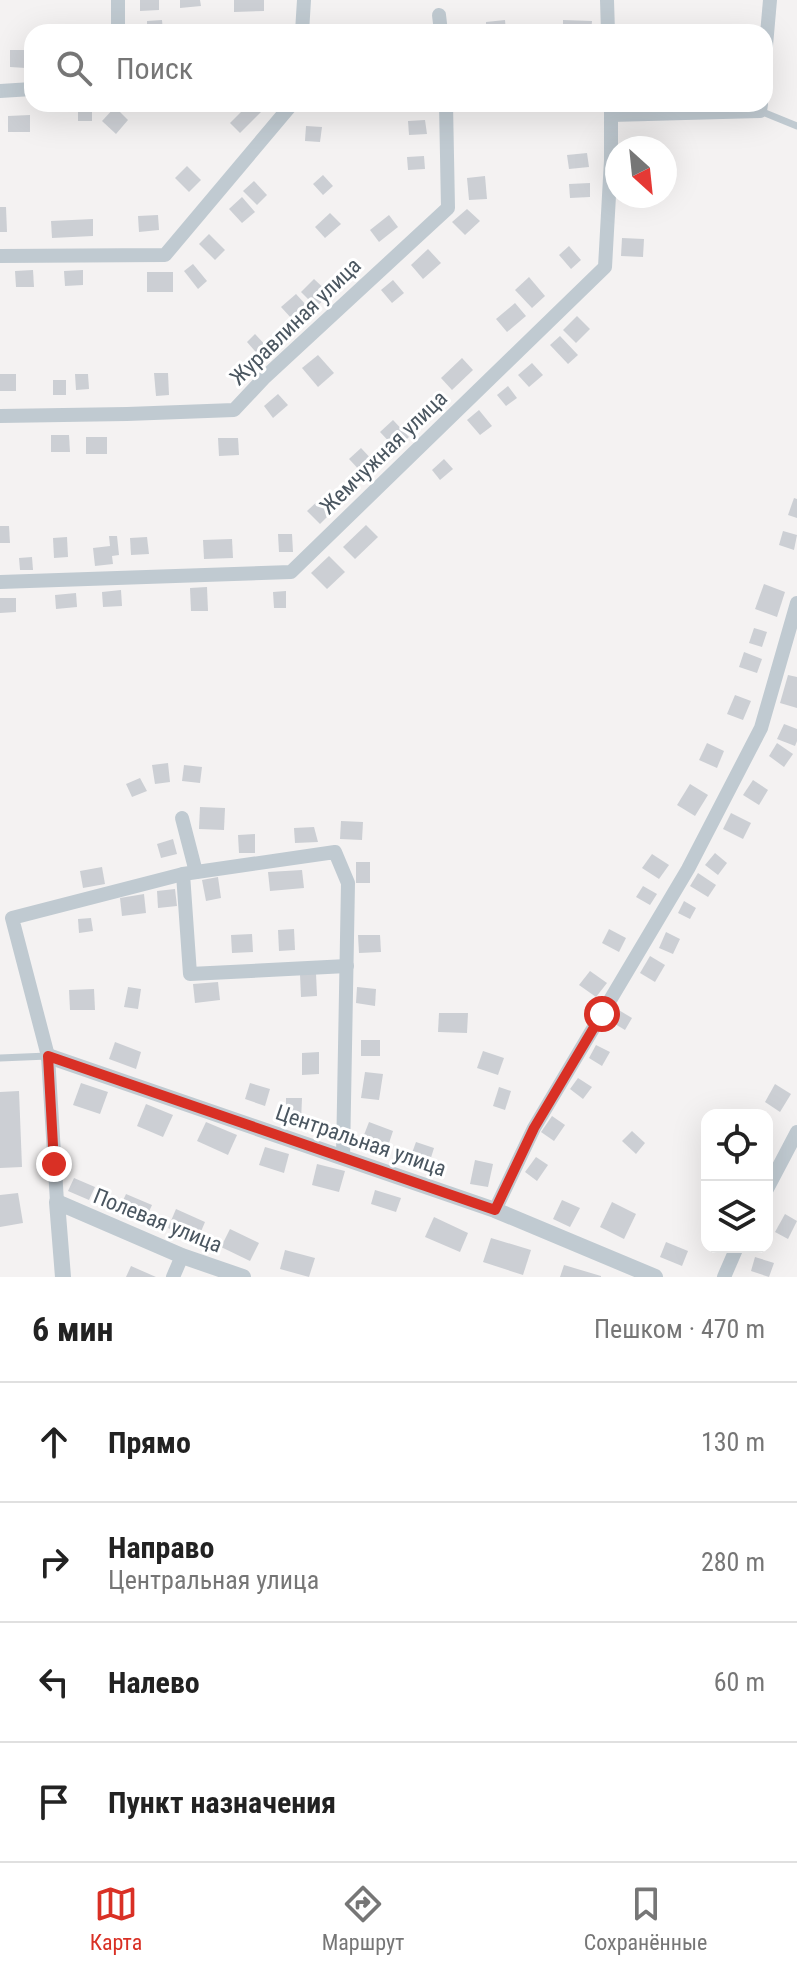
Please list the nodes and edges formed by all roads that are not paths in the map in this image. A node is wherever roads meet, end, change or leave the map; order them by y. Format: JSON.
{"nodes":[{"id":1,"x":118,"y":0,"type":"edge"},
{"id":2,"x":304,"y":0,"type":"edge"},
{"id":3,"x":607,"y":0,"type":"edge"},
{"id":4,"x":770,"y":0,"type":"edge"},
{"id":5,"x":439,"y":15,"type":"dead end"},
{"id":6,"x":118,"y":24,"type":"edge"},
{"id":7,"x":302,"y":24,"type":"edge"},
{"id":8,"x":440,"y":24,"type":"edge"},
{"id":9,"x":608,"y":24,"type":"edge"},
{"id":10,"x":768,"y":24,"type":"edge"},
{"id":11,"x":24,"y":90,"type":"edge"},
{"id":12,"x":0,"y":91,"type":"edge"},
{"id":13,"x":285,"y":112,"type":"edge"},
{"id":14,"x":446,"y":112,"type":"edge"},
{"id":15,"x":611,"y":112,"type":"edge"},
{"id":16,"x":770,"y":112,"type":"edge"},
{"id":17,"x":797,"y":126,"type":"edge"},
{"id":18,"x":0,"y":256,"type":"edge"},
{"id":19,"x":0,"y":416,"type":"edge"},
{"id":20,"x":0,"y":582,"type":"edge"},
{"id":21,"x":797,"y":603,"type":"edge"},
{"id":22,"x":182,"y":818,"type":"dead end"},
{"id":23,"x":190,"y":873,"type":"junction"},
{"id":24,"x":6,"y":918,"type":"edge"},
{"id":25,"x":347,"y":966,"type":"junction"},
{"id":26,"x":48,"y":1056,"type":"junction"},
{"id":27,"x":0,"y":1058,"type":"edge"},
{"id":28,"x":797,"y":1132,"type":"edge"},
{"id":29,"x":343,"y":1157,"type":"junction"},
{"id":30,"x":771,"y":1181,"type":"edge"},
{"id":31,"x":57,"y":1202,"type":"junction"},
{"id":32,"x":495,"y":1210,"type":"junction"},
{"id":33,"x":734,"y":1253,"type":"edge"},
{"id":34,"x":182,"y":1256,"type":"junction"},
{"id":35,"x":63,"y":1277,"type":"edge"},
{"id":36,"x":173,"y":1277,"type":"edge"},
{"id":37,"x":243,"y":1277,"type":"edge"},
{"id":38,"x":655,"y":1277,"type":"edge"},
{"id":39,"x":724,"y":1277,"type":"edge"}],
"edges":[{"from":1,"to":6,"type":"street"},
{"from":2,"to":7,"type":"street"},
{"from":3,"to":9,"type":"street"},
{"from":4,"to":10,"type":"street"},
{"from":5,"to":8,"type":"street"},
{"from":11,"to":12,"type":"street"},
{"from":13,"to":18,"type":"street"},
{"from":14,"to":19,"type":"street","name":"Журавлиная улица"},
{"from":15,"to":20,"type":"street","name":"Жемчужная улица"},
{"from":16,"to":17,"type":"lane"},
{"from":21,"to":32,"type":"street"},
{"from":22,"to":23,"type":"street"},
{"from":23,"to":24,"type":"street"},
{"from":23,"to":25,"type":"street"},
{"from":23,"to":25,"type":"street"},
{"from":24,"to":26,"type":"street"},
{"from":25,"to":29,"type":"street"},
{"from":26,"to":27,"type":"lane"},
{"from":26,"to":29,"type":"street","name":"Центральная улица"},
{"from":26,"to":31,"type":"street"},
{"from":28,"to":30,"type":"street"},
{"from":29,"to":32,"type":"street","name":"Центральная улица"},
{"from":31,"to":34,"type":"street","name":"Полевая улица"},
{"from":31,"to":35,"type":"street"},
{"from":32,"to":38,"type":"street","name":"Центральная улица"},
{"from":33,"to":39,"type":"street"},
{"from":34,"to":36,"type":"street"},
{"from":34,"to":37,"type":"street","name":"Полевая улица"}]}
